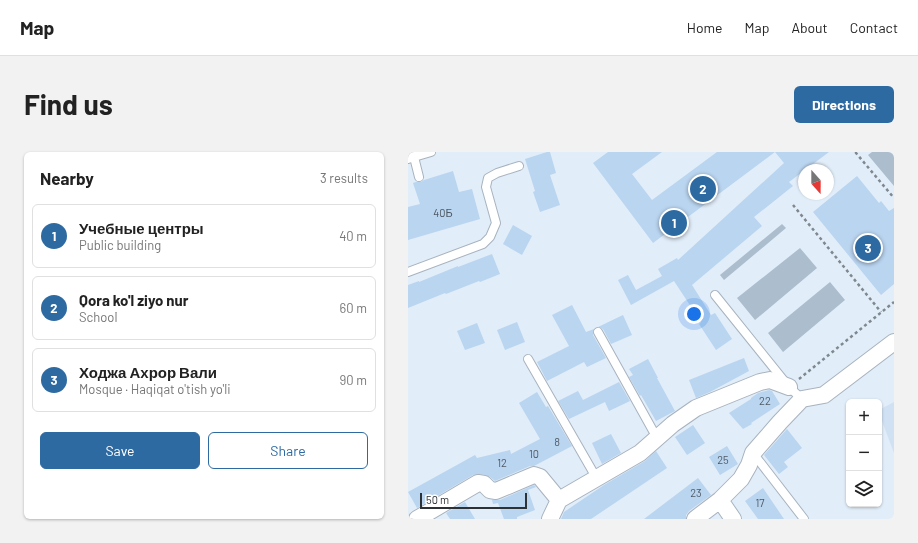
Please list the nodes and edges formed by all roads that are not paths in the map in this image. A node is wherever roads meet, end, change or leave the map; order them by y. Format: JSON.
{"nodes":[{"id":1,"x":431,"y":152,"type":"edge"},
{"id":2,"x":411,"y":156,"type":"edge"},
{"id":3,"x":518,"y":166,"type":"dead end"},
{"id":4,"x":419,"y":177,"type":"dead end"},
{"id":5,"x":408,"y":272,"type":"edge"},
{"id":6,"x":715,"y":295,"type":"dead end"},
{"id":7,"x":598,"y":332,"type":"dead end"},
{"id":8,"x":894,"y":342,"type":"edge"},
{"id":9,"x":528,"y":359,"type":"dead end"},
{"id":10,"x":789,"y":386,"type":"junction"},
{"id":11,"x":802,"y":399,"type":"junction"},
{"id":12,"x":657,"y":438,"type":"junction"},
{"id":13,"x":753,"y":453,"type":"junction"},
{"id":14,"x":597,"y":479,"type":"junction"},
{"id":15,"x":559,"y":500,"type":"junction"},
{"id":16,"x":720,"y":500,"type":"junction"},
{"id":17,"x":417,"y":519,"type":"edge"},
{"id":18,"x":550,"y":519,"type":"edge"},
{"id":19,"x":695,"y":519,"type":"edge"},
{"id":20,"x":733,"y":519,"type":"edge"},
{"id":21,"x":804,"y":519,"type":"edge"}],
"edges":[{"from":1,"to":2,"type":"lane"},
{"from":2,"to":4,"type":"lane"},
{"from":3,"to":5,"type":"lane"},
{"from":6,"to":10,"type":"lane"},
{"from":7,"to":12,"type":"lane"},
{"from":8,"to":11,"type":"street"},
{"from":9,"to":14,"type":"lane"},
{"from":10,"to":11,"type":"lane"},
{"from":10,"to":12,"type":"street"},
{"from":11,"to":13,"type":"street"},
{"from":12,"to":14,"type":"street"},
{"from":13,"to":16,"type":"street"},
{"from":13,"to":21,"type":"lane"},
{"from":14,"to":15,"type":"street"},
{"from":15,"to":17,"type":"street"},
{"from":15,"to":18,"type":"street"},
{"from":16,"to":19,"type":"street"},
{"from":16,"to":20,"type":"street"}]}
